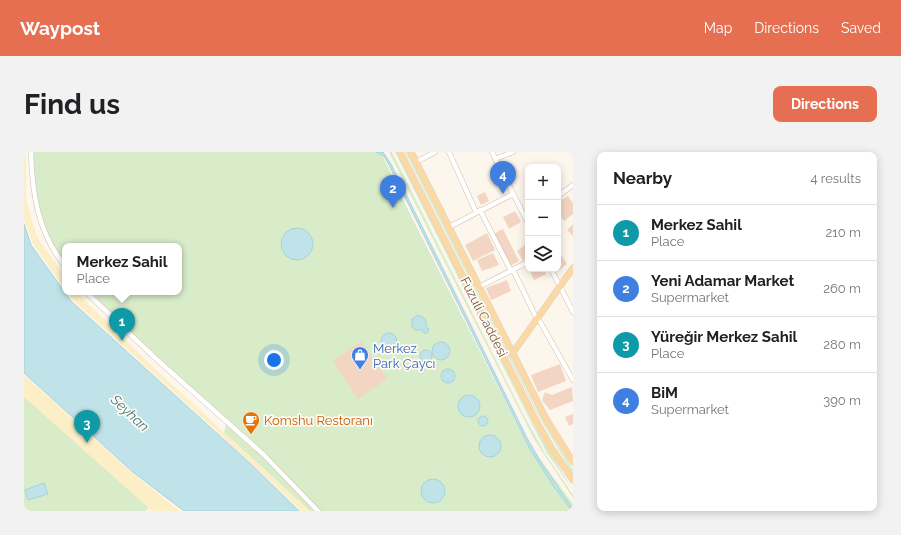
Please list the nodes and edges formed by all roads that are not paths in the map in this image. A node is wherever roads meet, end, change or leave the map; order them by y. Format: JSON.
{"nodes":[{"id":1,"x":31,"y":152,"type":"edge"},
{"id":2,"x":400,"y":152,"type":"edge"},
{"id":3,"x":411,"y":152,"type":"edge"},
{"id":4,"x":435,"y":152,"type":"edge"},
{"id":5,"x":449,"y":152,"type":"edge"},
{"id":6,"x":492,"y":152,"type":"edge"},
{"id":7,"x":513,"y":152,"type":"edge"},
{"id":8,"x":495,"y":159,"type":"junction"},
{"id":9,"x":416,"y":162,"type":"junction"},
{"id":10,"x":573,"y":185,"type":"edge"},
{"id":11,"x":513,"y":194,"type":"junction"},
{"id":12,"x":561,"y":194,"type":"edge"},
{"id":13,"x":478,"y":211,"type":"junction"},
{"id":14,"x":525,"y":212,"type":"edge"},
{"id":15,"x":448,"y":227,"type":"junction"},
{"id":16,"x":62,"y":261,"type":"edge"},
{"id":17,"x":525,"y":264,"type":"edge"},
{"id":18,"x":573,"y":268,"type":"edge"},
{"id":19,"x":512,"y":270,"type":"junction"},
{"id":20,"x":552,"y":272,"type":"edge"},
{"id":21,"x":560,"y":287,"type":"junction"},
{"id":22,"x":479,"y":288,"type":"junction"},
{"id":23,"x":89,"y":295,"type":"edge"},
{"id":24,"x":573,"y":312,"type":"edge"},
{"id":25,"x":537,"y":319,"type":"junction"},
{"id":26,"x":512,"y":354,"type":"junction"},
{"id":27,"x":573,"y":380,"type":"edge"},
{"id":28,"x":573,"y":462,"type":"edge"},
{"id":29,"x":573,"y":480,"type":"edge"},
{"id":30,"x":318,"y":511,"type":"edge"}],
"edges":[{"from":1,"to":16,"type":"street"},
{"from":2,"to":29,"type":"main road","name":"Fuzuli Caddesi"},
{"from":3,"to":9,"type":"main road","name":"Fuzuli Caddesi"},
{"from":4,"to":9,"type":"street"},
{"from":5,"to":13,"type":"street"},
{"from":6,"to":8,"type":"street"},
{"from":7,"to":8,"type":"street"},
{"from":8,"to":11,"type":"street"},
{"from":9,"to":15,"type":"main road","name":"Fuzuli Caddesi"},
{"from":10,"to":12,"type":"street"},
{"from":11,"to":13,"type":"street"},
{"from":11,"to":14,"type":"street"},
{"from":13,"to":15,"type":"street"},
{"from":13,"to":19,"type":"street"},
{"from":15,"to":22,"type":"main road","name":"Fuzuli Caddesi"},
{"from":17,"to":19,"type":"street"},
{"from":18,"to":21,"type":"main road"},
{"from":19,"to":22,"type":"street"},
{"from":19,"to":25,"type":"street"},
{"from":20,"to":21,"type":"street"},
{"from":21,"to":24,"type":"street"},
{"from":21,"to":25,"type":"main road"},
{"from":22,"to":26,"type":"main road","name":"Fuzuli Caddesi"},
{"from":23,"to":30,"type":"street"},
{"from":25,"to":26,"type":"main road"},
{"from":25,"to":27,"type":"street"},
{"from":26,"to":28,"type":"main road","name":"Fuzuli Caddesi"}]}
